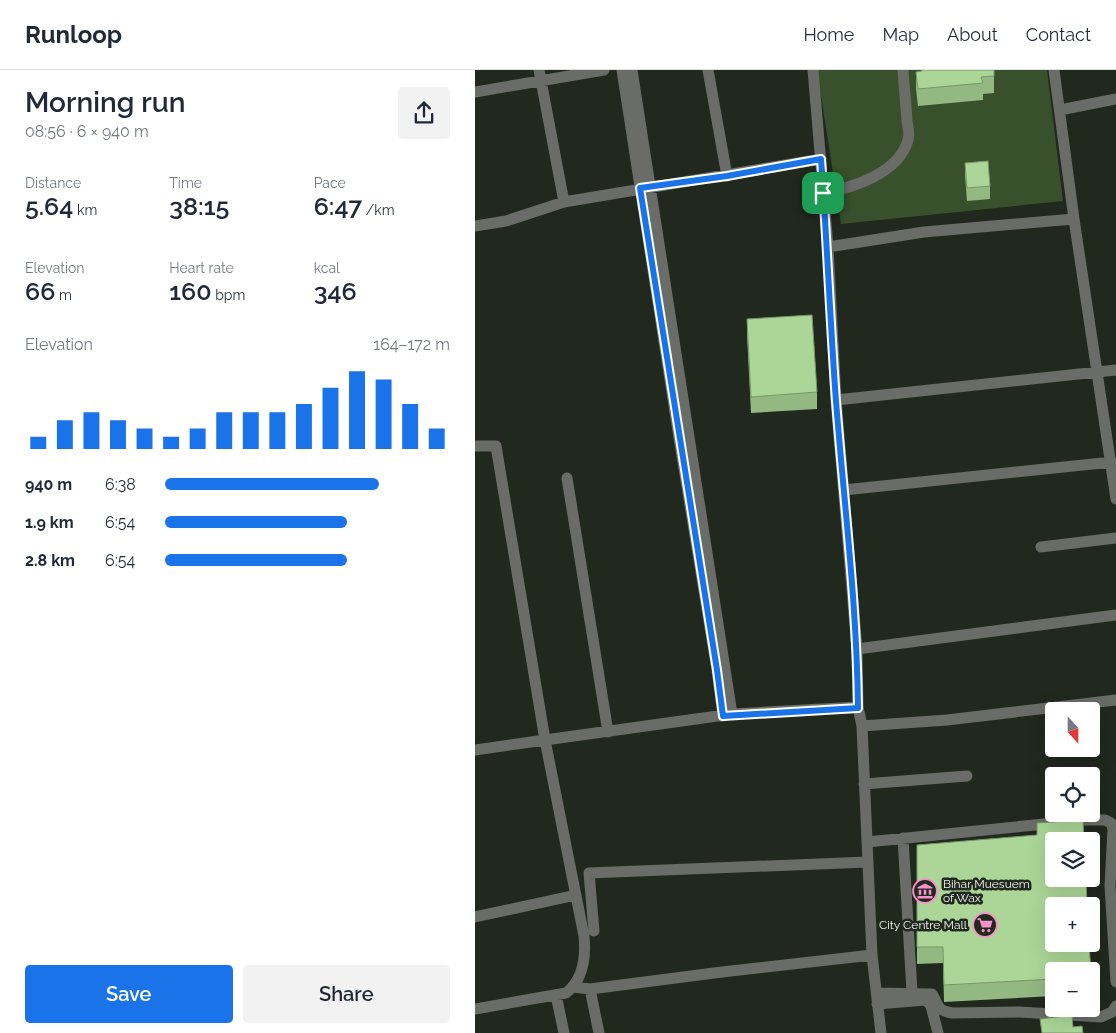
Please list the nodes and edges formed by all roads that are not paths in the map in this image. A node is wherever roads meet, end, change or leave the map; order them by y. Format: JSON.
{"nodes":[{"id":1,"x":604,"y":70,"type":"edge"},
{"id":2,"x":622,"y":70,"type":"edge"},
{"id":3,"x":632,"y":70,"type":"edge"},
{"id":4,"x":708,"y":70,"type":"edge"},
{"id":5,"x":813,"y":70,"type":"edge"},
{"id":6,"x":903,"y":70,"type":"edge"},
{"id":7,"x":1054,"y":70,"type":"edge"},
{"id":8,"x":540,"y":75,"type":"edge"},
{"id":9,"x":475,"y":92,"type":"edge"},
{"id":10,"x":1116,"y":99,"type":"edge"},
{"id":11,"x":1060,"y":110,"type":"junction"},
{"id":12,"x":821,"y":159,"type":"junction"},
{"id":13,"x":727,"y":176,"type":"junction"},
{"id":14,"x":645,"y":187,"type":"junction"},
{"id":15,"x":823,"y":193,"type":"junction"},
{"id":16,"x":565,"y":202,"type":"junction"},
{"id":17,"x":1074,"y":219,"type":"junction"},
{"id":18,"x":475,"y":226,"type":"edge"},
{"id":19,"x":828,"y":247,"type":"junction"},
{"id":20,"x":1116,"y":370,"type":"edge"},
{"id":21,"x":1098,"y":372,"type":"junction"},
{"id":22,"x":836,"y":400,"type":"junction"},
{"id":23,"x":475,"y":446,"type":"edge"},
{"id":24,"x":1112,"y":462,"type":"junction"},
{"id":25,"x":567,"y":478,"type":"dead end"},
{"id":26,"x":843,"y":490,"type":"junction"},
{"id":27,"x":1116,"y":499,"type":"edge"},
{"id":28,"x":1116,"y":538,"type":"edge"},
{"id":29,"x":1041,"y":547,"type":"dead end"},
{"id":30,"x":1116,"y":615,"type":"edge"},
{"id":31,"x":857,"y":649,"type":"junction"},
{"id":32,"x":1116,"y":700,"type":"edge"},
{"id":33,"x":858,"y":708,"type":"junction"},
{"id":34,"x":727,"y":715,"type":"junction"},
{"id":35,"x":862,"y":726,"type":"junction"},
{"id":36,"x":608,"y":732,"type":"junction"},
{"id":37,"x":545,"y":740,"type":"junction"},
{"id":38,"x":475,"y":750,"type":"edge"},
{"id":39,"x":967,"y":776,"type":"dead end"},
{"id":40,"x":864,"y":784,"type":"junction"},
{"id":41,"x":903,"y":838,"type":"junction"},
{"id":42,"x":867,"y":842,"type":"junction"},
{"id":43,"x":868,"y":862,"type":"junction"},
{"id":44,"x":575,"y":895,"type":"junction"},
{"id":45,"x":475,"y":916,"type":"edge"},
{"id":46,"x":594,"y":931,"type":"dead end"},
{"id":47,"x":872,"y":956,"type":"junction"},
{"id":48,"x":1116,"y":982,"type":"edge"},
{"id":49,"x":573,"y":987,"type":"junction"},
{"id":50,"x":590,"y":989,"type":"junction"},
{"id":51,"x":912,"y":992,"type":"junction"},
{"id":52,"x":556,"y":995,"type":"junction"},
{"id":53,"x":877,"y":998,"type":"junction"},
{"id":54,"x":1116,"y":1006,"type":"edge"},
{"id":55,"x":475,"y":1009,"type":"edge"},
{"id":56,"x":564,"y":1033,"type":"edge"},
{"id":57,"x":599,"y":1033,"type":"edge"},
{"id":58,"x":881,"y":1033,"type":"edge"},
{"id":59,"x":939,"y":1033,"type":"edge"}],
"edges":[{"from":1,"to":8,"type":"street"},
{"from":2,"to":14,"type":"street"},
{"from":3,"to":14,"type":"street"},
{"from":4,"to":13,"type":"street"},
{"from":5,"to":12,"type":"street"},
{"from":6,"to":15,"type":"street"},
{"from":7,"to":11,"type":"street"},
{"from":8,"to":9,"type":"street"},
{"from":8,"to":16,"type":"street"},
{"from":10,"to":11,"type":"street"},
{"from":11,"to":17,"type":"street"},
{"from":12,"to":13,"type":"street"},
{"from":12,"to":15,"type":"street"},
{"from":13,"to":14,"type":"street"},
{"from":14,"to":16,"type":"street"},
{"from":14,"to":34,"type":"street"},
{"from":15,"to":19,"type":"street"},
{"from":16,"to":18,"type":"street"},
{"from":17,"to":19,"type":"street"},
{"from":17,"to":21,"type":"street"},
{"from":19,"to":22,"type":"street"},
{"from":20,"to":21,"type":"street"},
{"from":21,"to":22,"type":"street"},
{"from":21,"to":24,"type":"street"},
{"from":22,"to":26,"type":"street"},
{"from":23,"to":37,"type":"street"},
{"from":24,"to":26,"type":"street"},
{"from":24,"to":27,"type":"street"},
{"from":25,"to":36,"type":"street"},
{"from":26,"to":31,"type":"street"},
{"from":28,"to":29,"type":"street"},
{"from":30,"to":31,"type":"street"},
{"from":31,"to":33,"type":"street"},
{"from":32,"to":35,"type":"street"},
{"from":33,"to":34,"type":"street"},
{"from":33,"to":35,"type":"street"},
{"from":34,"to":36,"type":"street"},
{"from":35,"to":40,"type":"street"},
{"from":36,"to":37,"type":"street"},
{"from":37,"to":38,"type":"street"},
{"from":37,"to":44,"type":"street"},
{"from":39,"to":40,"type":"street"},
{"from":40,"to":42,"type":"street"},
{"from":41,"to":42,"type":"street"},
{"from":41,"to":48,"type":"street"},
{"from":41,"to":51,"type":"street"},
{"from":42,"to":43,"type":"street"},
{"from":43,"to":46,"type":"street"},
{"from":43,"to":47,"type":"street"},
{"from":44,"to":45,"type":"street"},
{"from":44,"to":49,"type":"street"},
{"from":47,"to":50,"type":"street"},
{"from":47,"to":53,"type":"street"},
{"from":49,"to":50,"type":"street"},
{"from":49,"to":52,"type":"street"},
{"from":50,"to":57,"type":"street"},
{"from":51,"to":53,"type":"street"},
{"from":51,"to":54,"type":"street"},
{"from":52,"to":55,"type":"street"},
{"from":52,"to":56,"type":"street"},
{"from":53,"to":58,"type":"street"},
{"from":53,"to":59,"type":"street"}]}
